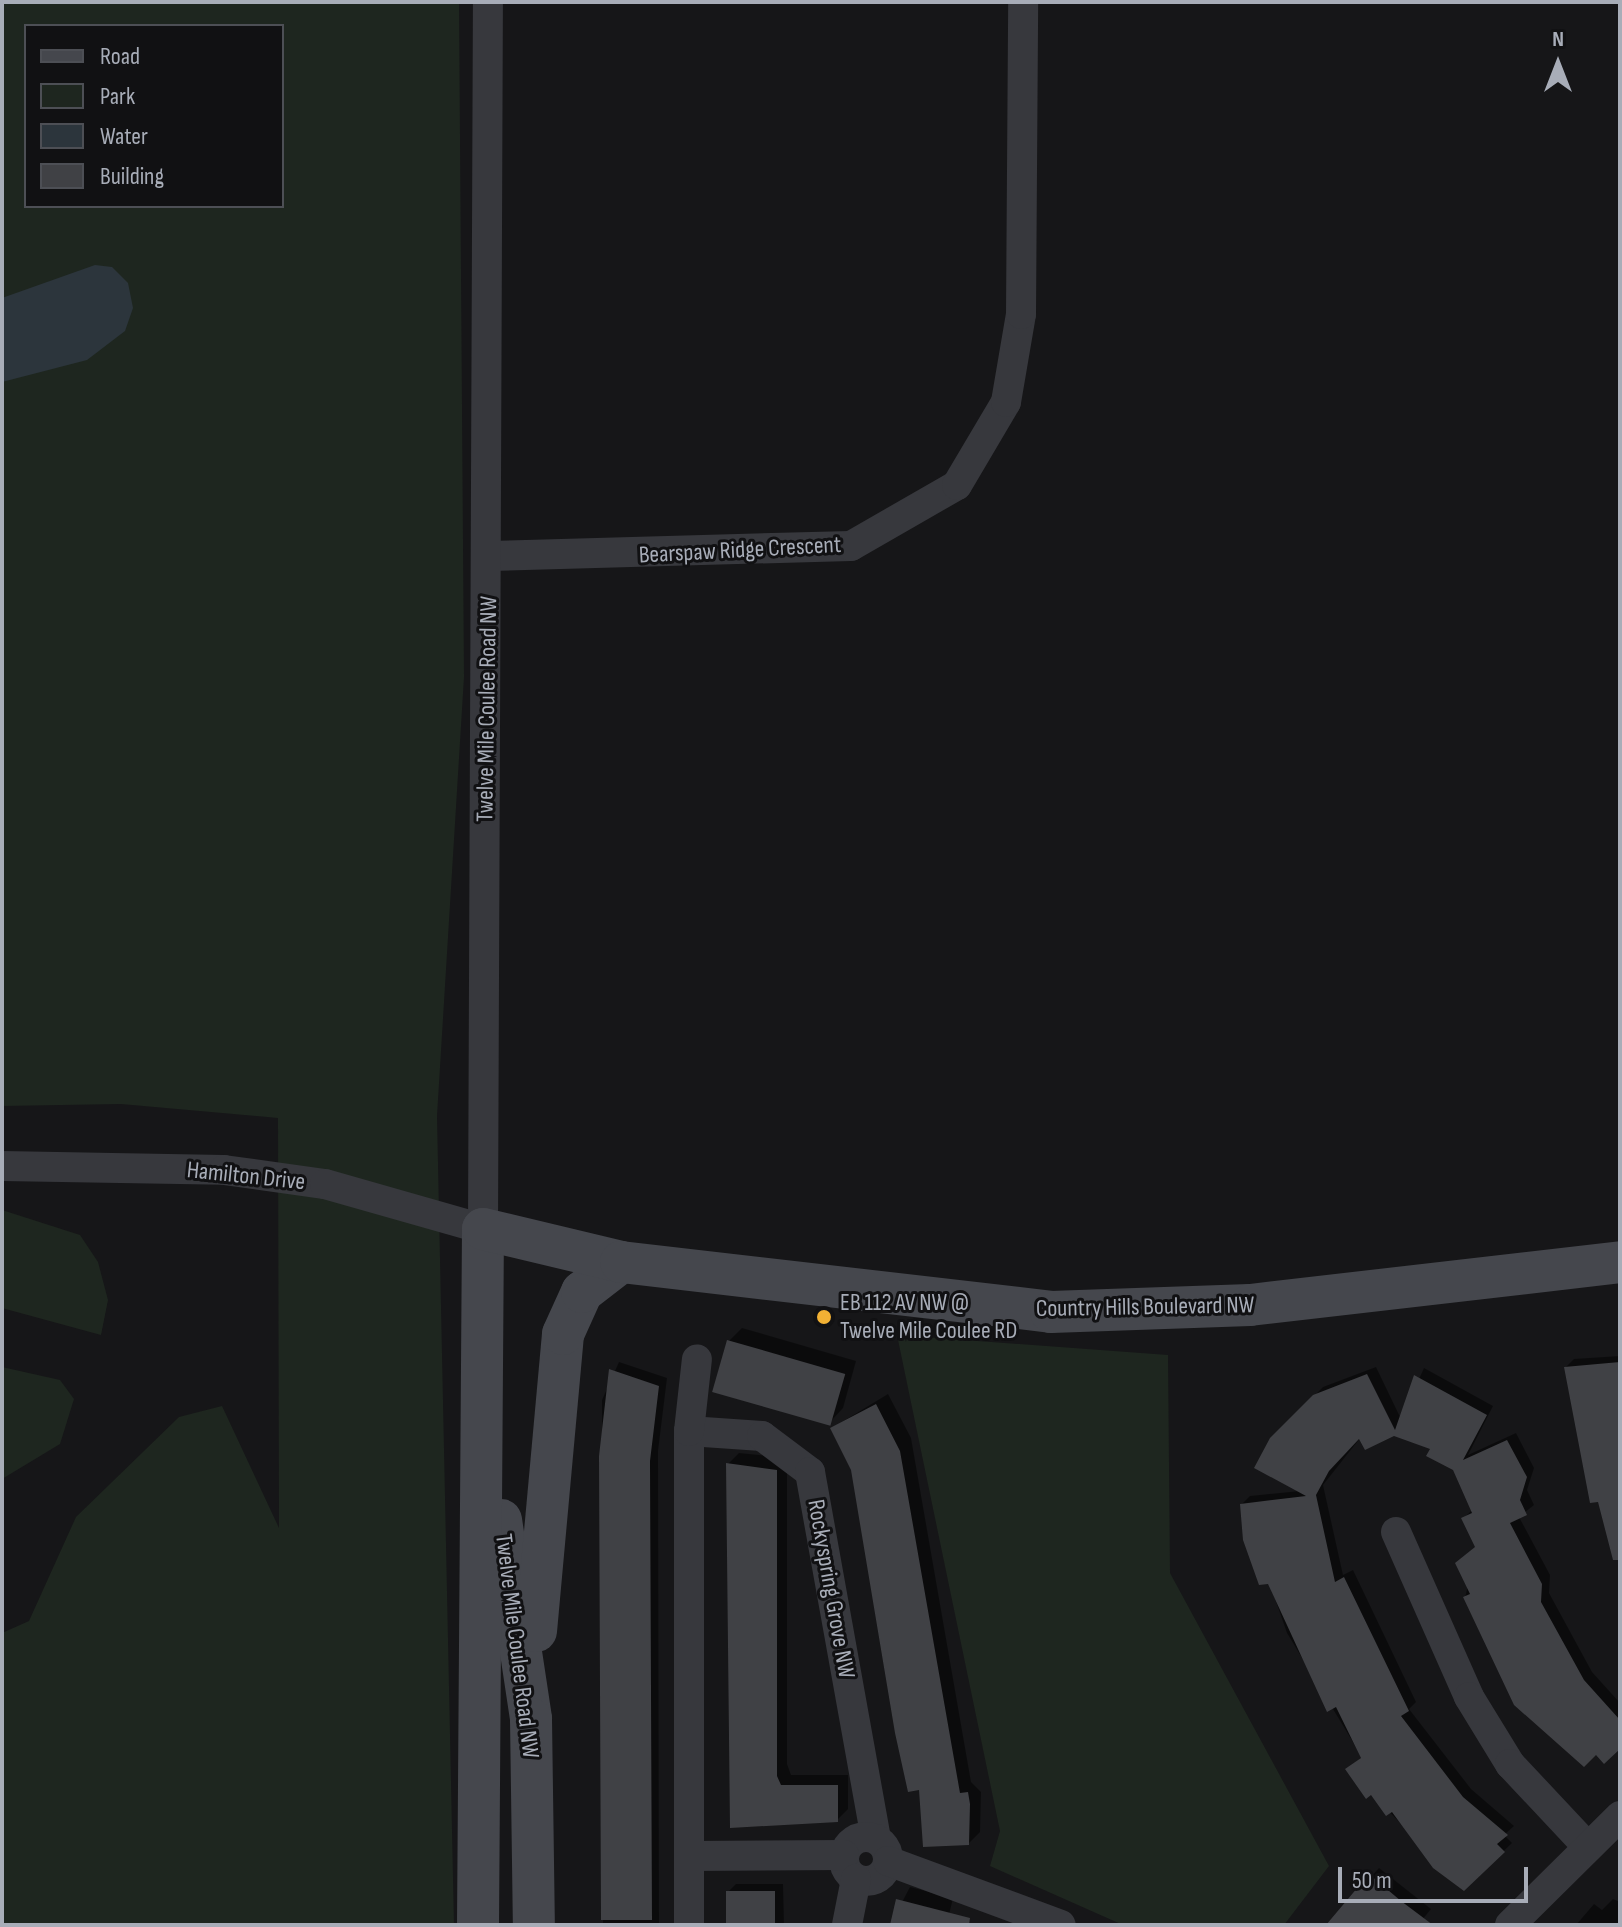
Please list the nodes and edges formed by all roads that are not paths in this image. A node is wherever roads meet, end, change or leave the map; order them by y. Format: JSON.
{"nodes":[{"id":1,"x":488,"y":2,"type":"edge"},
{"id":2,"x":1023,"y":2,"type":"edge"},
{"id":3,"x":489,"y":556,"type":"junction"},
{"id":4,"x":2,"y":1166,"type":"edge"},
{"id":5,"x":483,"y":1229,"type":"junction"},
{"id":6,"x":621,"y":1262,"type":"junction"},
{"id":7,"x":1620,"y":1262,"type":"edge"},
{"id":8,"x":1527,"y":1277,"type":"junction"},
{"id":9,"x":1620,"y":1293,"type":"edge"},
{"id":10,"x":697,"y":1359,"type":"dead end"},
{"id":11,"x":484,"y":1416,"type":"junction"},
{"id":12,"x":689,"y":1431,"type":"junction"},
{"id":13,"x":1396,"y":1532,"type":"dead end"},
{"id":14,"x":531,"y":1719,"type":"junction"},
{"id":15,"x":1617,"y":1826,"type":"edge"},
{"id":16,"x":1587,"y":1846,"type":"junction"},
{"id":17,"x":882,"y":1850,"type":"junction"},
{"id":18,"x":690,"y":1856,"type":"junction"},
{"id":19,"x":850,"y":1867,"type":"junction"},
{"id":20,"x":478,"y":1925,"type":"edge"},
{"id":21,"x":534,"y":1925,"type":"edge"},
{"id":22,"x":689,"y":1925,"type":"edge"},
{"id":23,"x":847,"y":1925,"type":"edge"},
{"id":24,"x":1061,"y":1925,"type":"edge"},
{"id":25,"x":1510,"y":1925,"type":"edge"}],
"edges":[{"from":1,"to":3,"type":"street","name":"Twelve Mile Coulee Road NW"},
{"from":2,"to":3,"type":"street","name":"Bearspaw Ridge Crescent"},
{"from":3,"to":5,"type":"street","name":"Twelve Mile Coulee Road NW"},
{"from":4,"to":5,"type":"street","name":"Hamilton Drive"},
{"from":5,"to":6,"type":"main road","name":"Country Hills Boulevard NW"},
{"from":5,"to":11,"type":"main road","name":"Twelve Mile Coulee Road NW"},
{"from":6,"to":8,"type":"main road","name":"Country Hills Boulevard NW"},
{"from":6,"to":14,"type":"main road"},
{"from":7,"to":8,"type":"main road","name":"Country Hills Boulevard NW"},
{"from":8,"to":9,"type":"main road"},
{"from":10,"to":12,"type":"street"},
{"from":11,"to":14,"type":"main road","name":"Twelve Mile Coulee Road NW"},
{"from":11,"to":20,"type":"main road","name":"Twelve Mile Coulee Road NW"},
{"from":12,"to":17,"type":"street","name":"Rockyspring Grove NW"},
{"from":12,"to":18,"type":"street"},
{"from":13,"to":16,"type":"street"},
{"from":14,"to":21,"type":"main road","name":"Twelve Mile Coulee Road NW"},
{"from":15,"to":16,"type":"street"},
{"from":16,"to":25,"type":"street"},
{"from":17,"to":19,"type":"street"},
{"from":17,"to":24,"type":"street"},
{"from":18,"to":19,"type":"street"},
{"from":18,"to":22,"type":"street"},
{"from":19,"to":23,"type":"street"}]}
